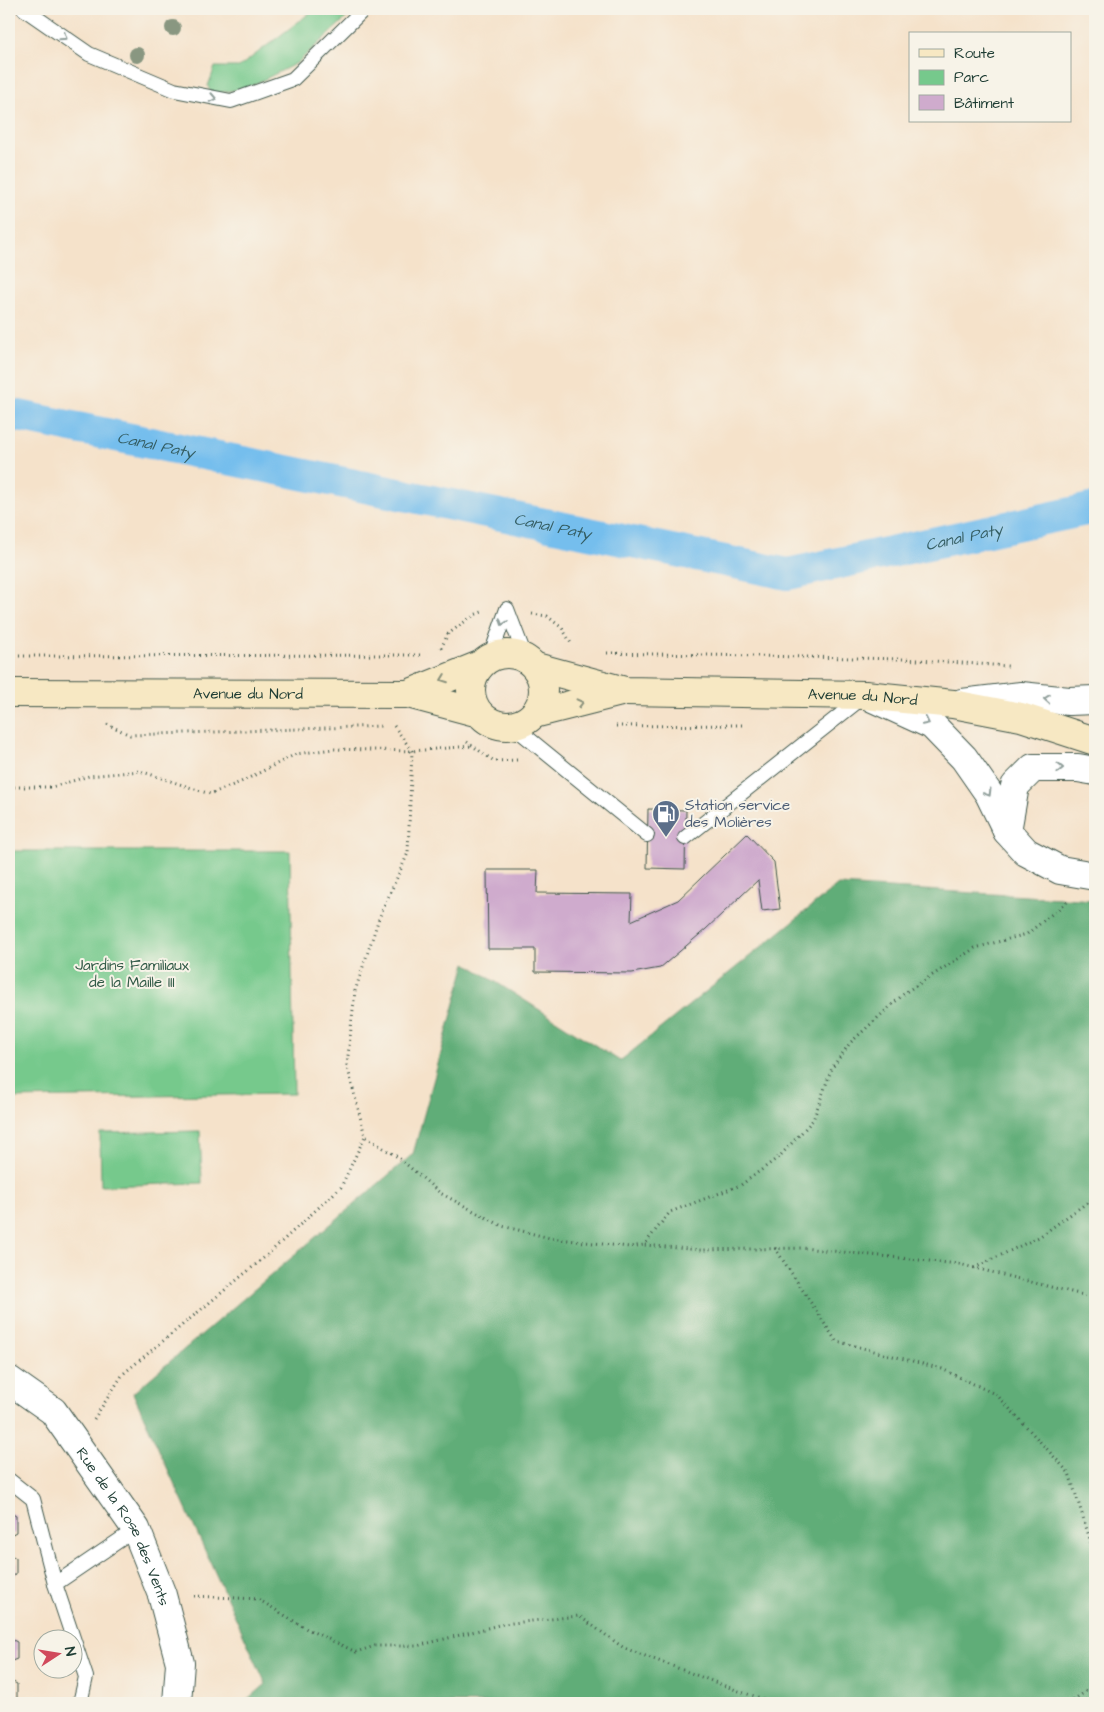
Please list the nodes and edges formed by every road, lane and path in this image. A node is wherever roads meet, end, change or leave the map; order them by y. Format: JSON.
{"nodes":[{"id":1,"x":24,"y":9,"type":"edge"},
{"id":2,"x":364,"y":9,"type":"edge"},
{"id":3,"x":486,"y":611,"type":"dead end"},
{"id":4,"x":530,"y":614,"type":"dead end"},
{"id":5,"x":578,"y":653,"type":"dead end"},
{"id":6,"x":597,"y":653,"type":"dead end"},
{"id":7,"x":437,"y":654,"type":"dead end"},
{"id":8,"x":428,"y":655,"type":"dead end"},
{"id":9,"x":9,"y":656,"type":"edge"},
{"id":10,"x":485,"y":661,"type":"junction"},
{"id":11,"x":531,"y":663,"type":"junction"},
{"id":12,"x":1009,"y":666,"type":"dead end"},
{"id":13,"x":625,"y":691,"type":"junction"},
{"id":14,"x":9,"y":693,"type":"edge"},
{"id":15,"x":408,"y":694,"type":"junction"},
{"id":16,"x":865,"y":695,"type":"junction"},
{"id":17,"x":1095,"y":700,"type":"edge"},
{"id":18,"x":953,"y":704,"type":"junction"},
{"id":19,"x":479,"y":713,"type":"junction"},
{"id":20,"x":524,"y":720,"type":"junction"},
{"id":21,"x":105,"y":723,"type":"dead end"},
{"id":22,"x":748,"y":725,"type":"dead end"},
{"id":23,"x":394,"y":726,"type":"junction"},
{"id":24,"x":404,"y":726,"type":"dead end"},
{"id":25,"x":610,"y":726,"type":"dead end"},
{"id":26,"x":464,"y":740,"type":"dead end"},
{"id":27,"x":1095,"y":741,"type":"edge"},
{"id":28,"x":473,"y":746,"type":"junction"},
{"id":29,"x":412,"y":751,"type":"junction"},
{"id":30,"x":494,"y":761,"type":"dead end"},
{"id":31,"x":1095,"y":771,"type":"edge"},
{"id":32,"x":9,"y":787,"type":"edge"},
{"id":33,"x":1007,"y":831,"type":"junction"},
{"id":34,"x":647,"y":835,"type":"dead end"},
{"id":35,"x":686,"y":838,"type":"dead end"},
{"id":36,"x":1095,"y":876,"type":"edge"},
{"id":37,"x":1072,"y":898,"type":"dead end"},
{"id":38,"x":365,"y":1136,"type":"junction"},
{"id":39,"x":1095,"y":1197,"type":"edge"},
{"id":40,"x":644,"y":1244,"type":"junction"},
{"id":41,"x":775,"y":1248,"type":"junction"},
{"id":42,"x":974,"y":1268,"type":"junction"},
{"id":43,"x":1095,"y":1295,"type":"edge"},
{"id":44,"x":9,"y":1380,"type":"edge"},
{"id":45,"x":76,"y":1446,"type":"junction"},
{"id":46,"x":9,"y":1480,"type":"edge"},
{"id":47,"x":136,"y":1529,"type":"junction"},
{"id":48,"x":1095,"y":1555,"type":"edge"},
{"id":49,"x":55,"y":1584,"type":"junction"},
{"id":50,"x":162,"y":1595,"type":"junction"},
{"id":51,"x":1095,"y":1685,"type":"edge"},
{"id":52,"x":80,"y":1703,"type":"edge"},
{"id":53,"x":177,"y":1703,"type":"edge"},
{"id":54,"x":778,"y":1703,"type":"edge"},
{"id":55,"x":1069,"y":1703,"type":"edge"}],
"edges":[{"from":1,"to":2,"type":"lane","one_way":true},
{"from":3,"to":7,"type":"path"},
{"from":4,"to":5,"type":"path"},
{"from":6,"to":12,"type":"path"},
{"from":8,"to":9,"type":"path"},
{"from":10,"to":11,"type":"main road"},
{"from":11,"to":10,"type":"lane","one_way":true},
{"from":10,"to":15,"type":"main road","name":"Avenue du Nord","one_way":true},
{"from":10,"to":19,"type":"main road"},
{"from":11,"to":13,"type":"main road","name":"Avenue du Nord"},
{"from":11,"to":20,"type":"main road"},
{"from":13,"to":16,"type":"main road","name":"Avenue du Nord"},
{"from":20,"to":13,"type":"main road","name":"Avenue du Nord","one_way":true},
{"from":14,"to":15,"type":"main road","name":"Avenue du Nord"},
{"from":15,"to":19,"type":"main road"},
{"from":16,"to":18,"type":"main road","name":"Avenue du Nord"},
{"from":16,"to":33,"type":"street","one_way":true},
{"from":16,"to":35,"type":"lane"},
{"from":17,"to":18,"type":"street","one_way":true},
{"from":18,"to":27,"type":"main road","name":"Avenue du Nord"},
{"from":19,"to":20,"type":"main road"},
{"from":20,"to":34,"type":"lane"},
{"from":21,"to":23,"type":"path"},
{"from":22,"to":25,"type":"path"},
{"from":23,"to":24,"type":"path"},
{"from":23,"to":29,"type":"path"},
{"from":26,"to":28,"type":"path"},
{"from":28,"to":29,"type":"path"},
{"from":28,"to":30,"type":"path"},
{"from":29,"to":32,"type":"path"},
{"from":29,"to":38,"type":"path"},
{"from":33,"to":31,"type":"street","one_way":true},
{"from":33,"to":36,"type":"street"},
{"from":37,"to":40,"type":"path"},
{"from":38,"to":40,"type":"path"},
{"from":38,"to":45,"type":"path"},
{"from":39,"to":42,"type":"path"},
{"from":40,"to":41,"type":"path"},
{"from":41,"to":42,"type":"path"},
{"from":41,"to":48,"type":"path"},
{"from":42,"to":43,"type":"path"},
{"from":44,"to":45,"type":"street","name":"Rue de la Rose des Vents"},
{"from":45,"to":47,"type":"street","name":"Rue de la Rose des Vents"},
{"from":46,"to":49,"type":"lane"},
{"from":47,"to":49,"type":"lane"},
{"from":47,"to":50,"type":"street","name":"Rue de la Rose des Vents"},
{"from":49,"to":52,"type":"lane"},
{"from":50,"to":53,"type":"street","name":"Rue de la Rose des Vents"},
{"from":50,"to":54,"type":"path"},
{"from":51,"to":55,"type":"path"}]}
